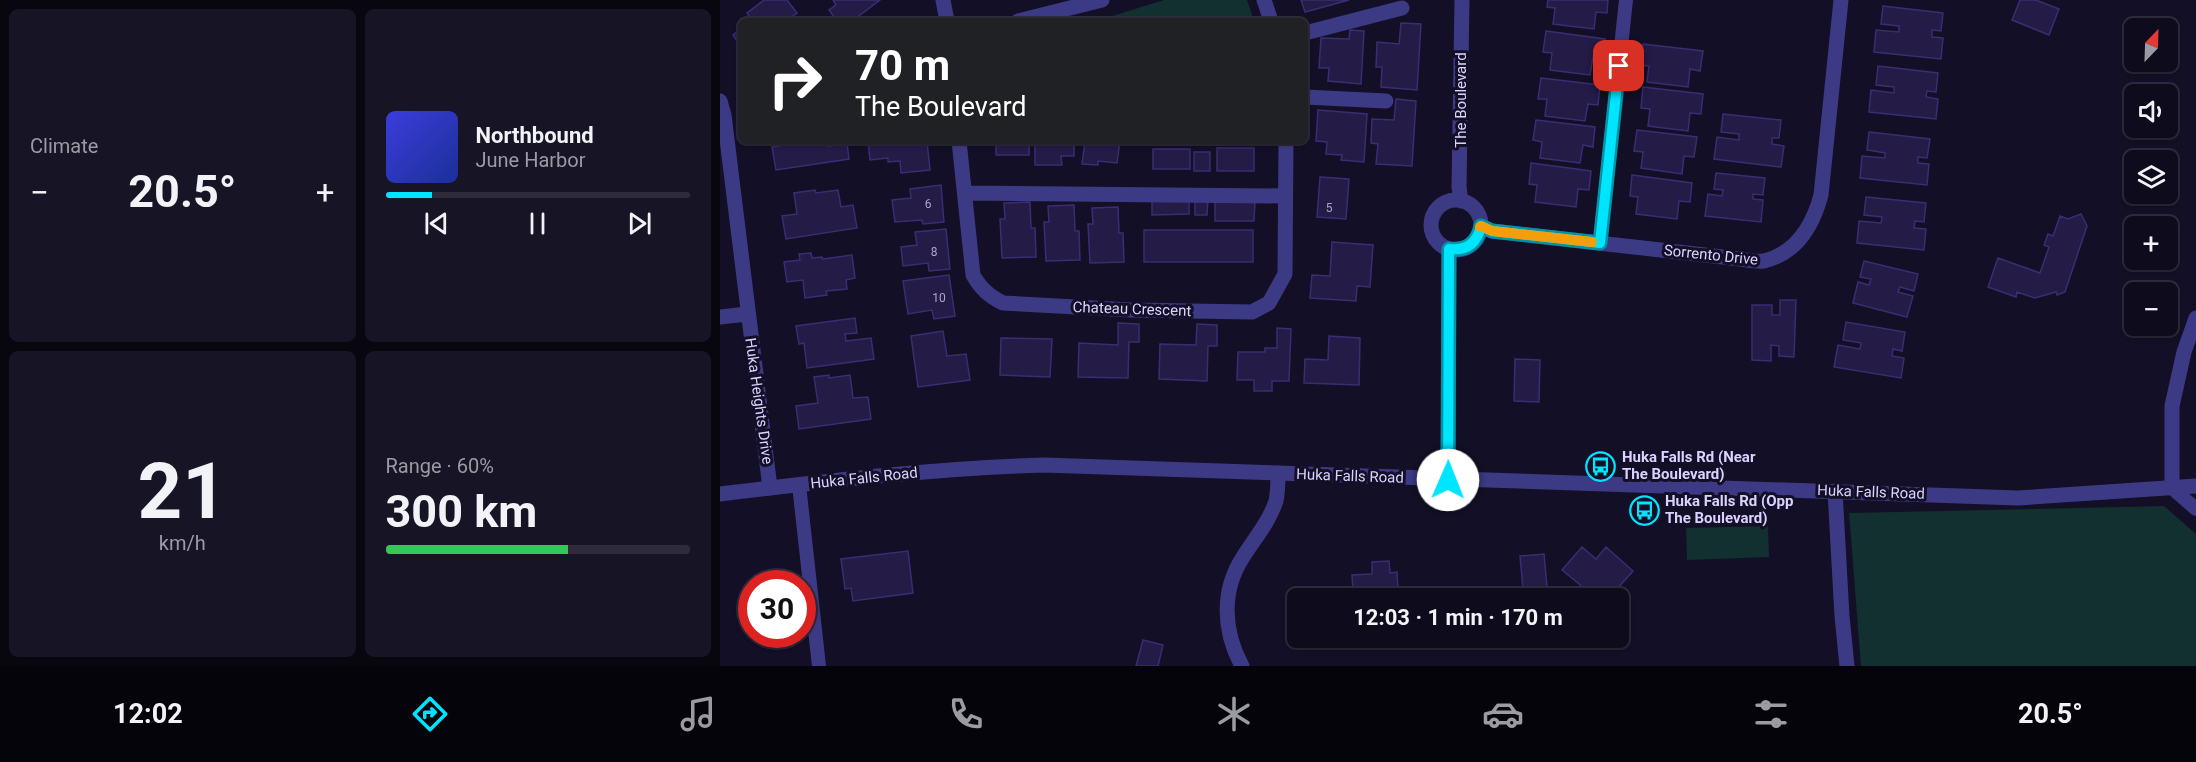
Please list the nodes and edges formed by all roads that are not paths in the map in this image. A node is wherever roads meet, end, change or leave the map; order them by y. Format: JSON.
{"nodes":[{"id":1,"x":943,"y":0,"type":"edge"},
{"id":2,"x":1102,"y":0,"type":"edge"},
{"id":3,"x":1264,"y":0,"type":"edge"},
{"id":4,"x":1462,"y":0,"type":"edge"},
{"id":5,"x":1626,"y":0,"type":"edge"},
{"id":6,"x":1842,"y":0,"type":"edge"},
{"id":7,"x":1402,"y":8,"type":"dead end"},
{"id":8,"x":946,"y":18,"type":"edge"},
{"id":9,"x":1030,"y":18,"type":"edge"},
{"id":10,"x":1270,"y":18,"type":"edge"},
{"id":11,"x":1308,"y":32,"type":"edge"},
{"id":12,"x":1308,"y":97,"type":"edge"},
{"id":13,"x":720,"y":100,"type":"edge"},
{"id":14,"x":1386,"y":100,"type":"dead end"},
{"id":15,"x":959,"y":144,"type":"edge"},
{"id":16,"x":1286,"y":144,"type":"edge"},
{"id":17,"x":966,"y":193,"type":"junction"},
{"id":18,"x":1285,"y":196,"type":"junction"},
{"id":19,"x":1461,"y":201,"type":"junction"},
{"id":20,"x":1481,"y":226,"type":"junction"},
{"id":21,"x":1600,"y":243,"type":"junction"},
{"id":22,"x":1449,"y":249,"type":"junction"},
{"id":23,"x":747,"y":314,"type":"junction"},
{"id":24,"x":720,"y":317,"type":"edge"},
{"id":25,"x":2196,"y":318,"type":"edge"},
{"id":26,"x":1278,"y":473,"type":"junction"},
{"id":27,"x":1448,"y":480,"type":"junction"},
{"id":28,"x":799,"y":485,"type":"junction"},
{"id":29,"x":2196,"y":486,"type":"edge"},
{"id":30,"x":770,"y":488,"type":"junction"},
{"id":31,"x":2172,"y":488,"type":"junction"},
{"id":32,"x":1835,"y":491,"type":"junction"},
{"id":33,"x":720,"y":494,"type":"edge"},
{"id":34,"x":2196,"y":509,"type":"edge"},
{"id":35,"x":819,"y":666,"type":"edge"},
{"id":36,"x":1242,"y":666,"type":"edge"},
{"id":37,"x":1847,"y":666,"type":"edge"}],
"edges":[{"from":1,"to":8,"type":"street"},
{"from":2,"to":9,"type":"street"},
{"from":3,"to":10,"type":"street"},
{"from":4,"to":19,"type":"street","name":"The Boulevard"},
{"from":5,"to":21,"type":"lane"},
{"from":6,"to":21,"type":"street","name":"Sorrento Drive"},
{"from":7,"to":11,"type":"street"},
{"from":12,"to":14,"type":"street"},
{"from":13,"to":23,"type":"street","name":"Huka Heights Drive"},
{"from":15,"to":17,"type":"street","name":"Chateau Crescent"},
{"from":16,"to":18,"type":"street","name":"Chateau Crescent"},
{"from":17,"to":18,"type":"street"},
{"from":17,"to":18,"type":"street","name":"Chateau Crescent"},
{"from":19,"to":20,"type":"street"},
{"from":19,"to":22,"type":"street"},
{"from":20,"to":21,"type":"street","name":"Sorrento Drive"},
{"from":20,"to":22,"type":"street"},
{"from":22,"to":27,"type":"street"},
{"from":23,"to":24,"type":"street"},
{"from":23,"to":30,"type":"street","name":"Huka Heights Drive"},
{"from":25,"to":31,"type":"street"},
{"from":26,"to":27,"type":"street","name":"Huka Falls Road"},
{"from":26,"to":28,"type":"street","name":"Huka Falls Road"},
{"from":26,"to":36,"type":"street"},
{"from":27,"to":32,"type":"street","name":"Huka Falls Road"},
{"from":28,"to":30,"type":"street","name":"Huka Falls Road"},
{"from":28,"to":35,"type":"lane"},
{"from":29,"to":31,"type":"street","name":"Huka Falls Road"},
{"from":30,"to":33,"type":"street","name":"Huka Falls Road"},
{"from":31,"to":32,"type":"street","name":"Huka Falls Road"},
{"from":31,"to":34,"type":"lane"},
{"from":32,"to":37,"type":"street"}]}
